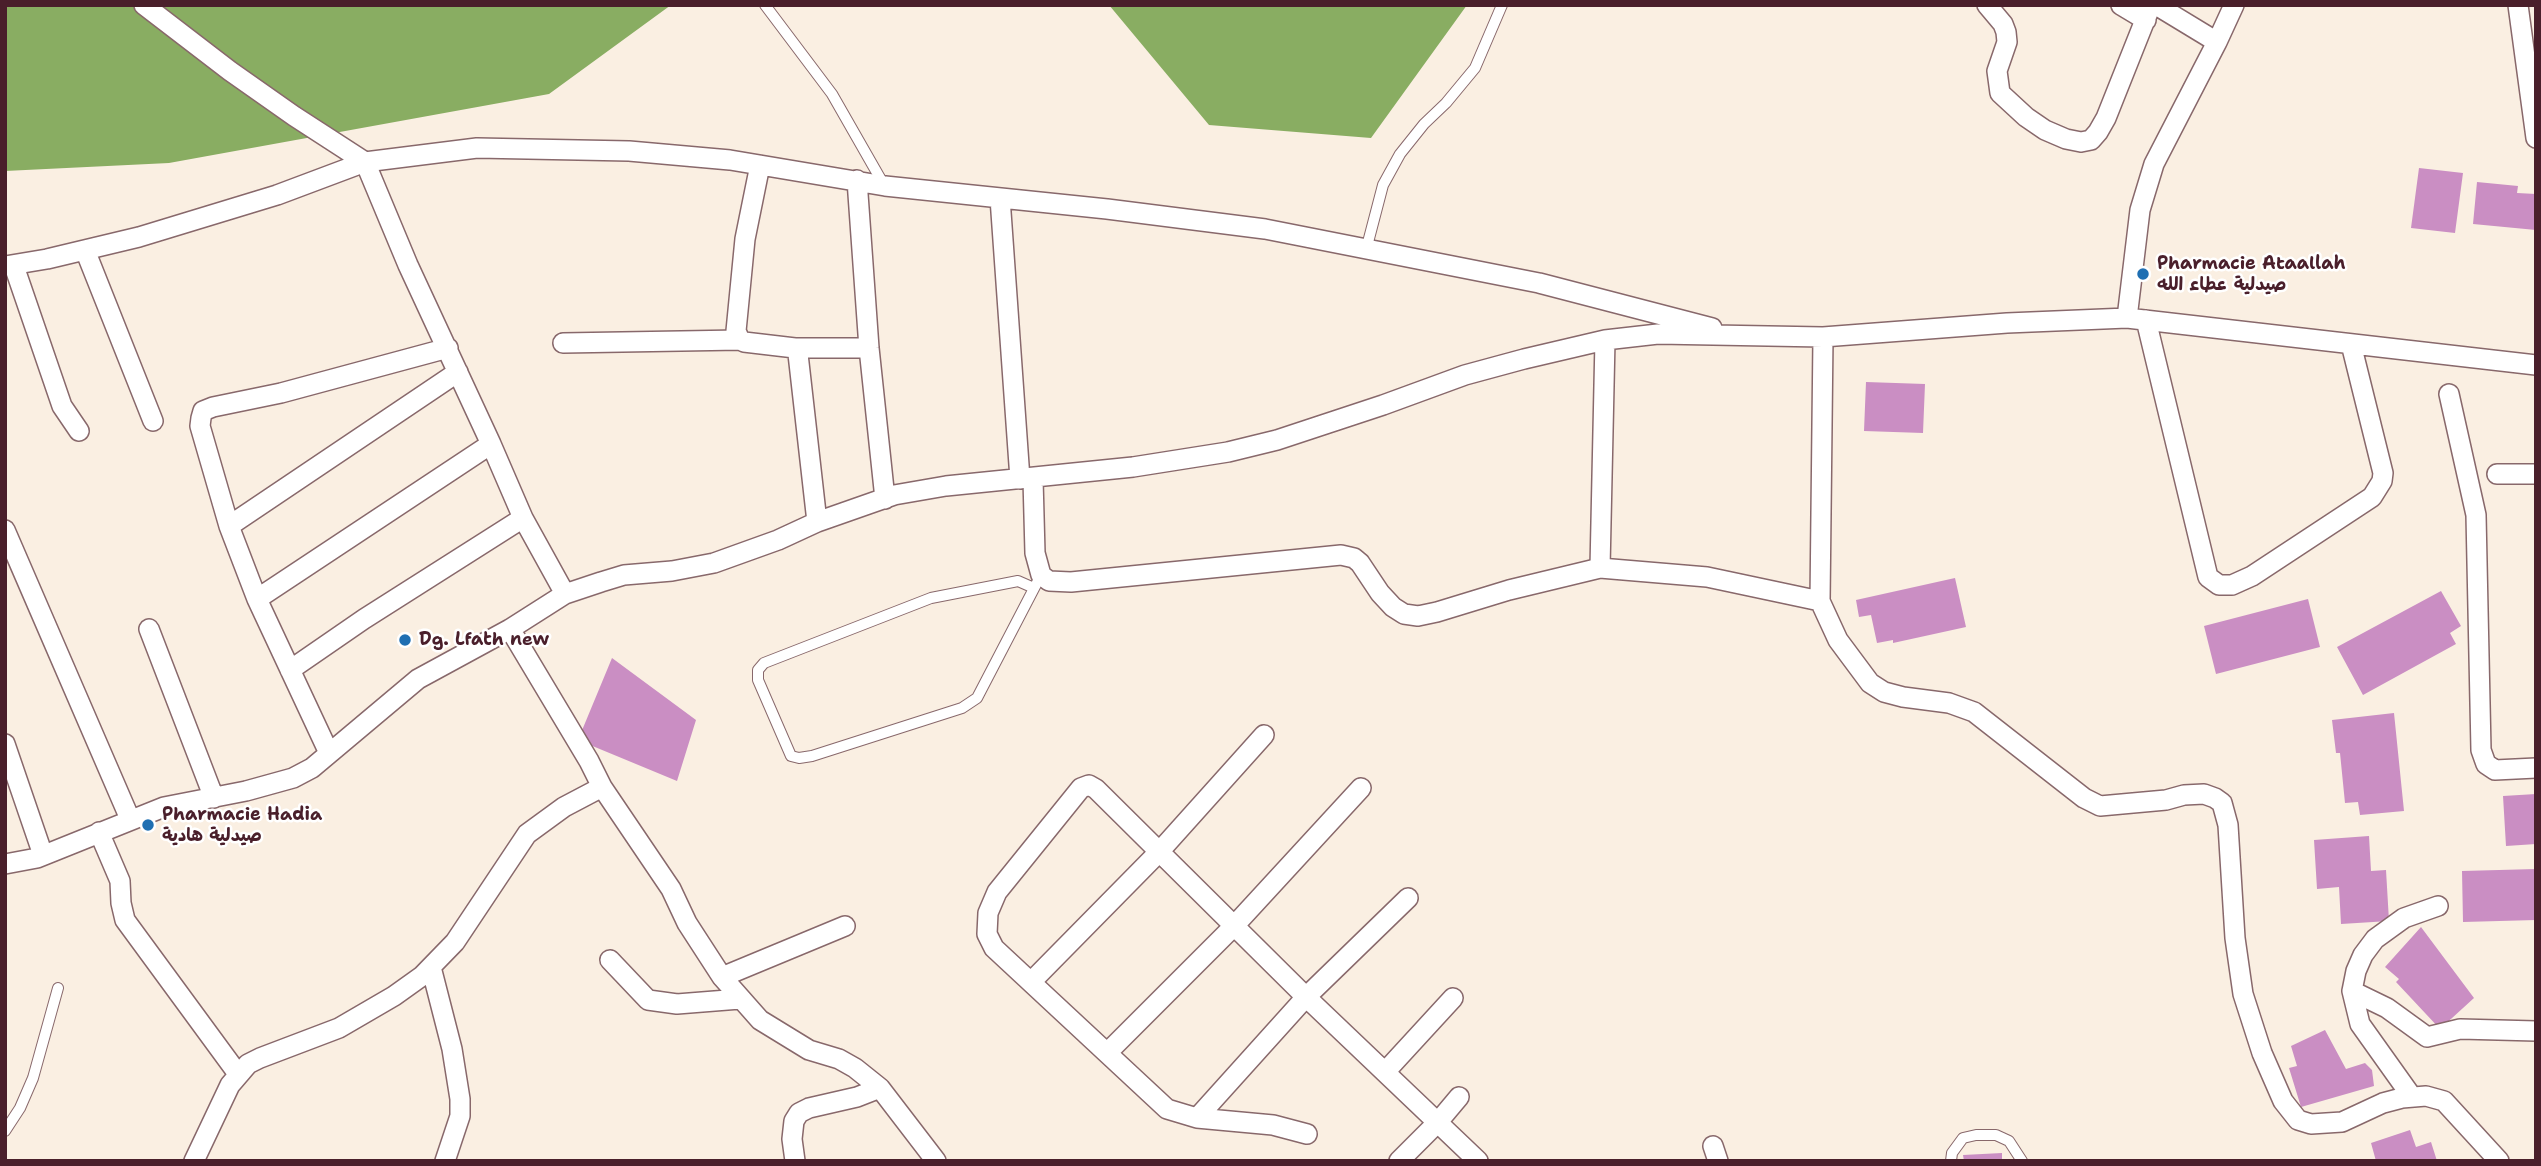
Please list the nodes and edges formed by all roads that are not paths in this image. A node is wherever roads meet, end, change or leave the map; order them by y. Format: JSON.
{"nodes":[{"id":1,"x":144,"y":5,"type":"edge"},
{"id":2,"x":765,"y":5,"type":"edge"},
{"id":3,"x":1502,"y":5,"type":"edge"},
{"id":4,"x":1987,"y":5,"type":"edge"},
{"id":5,"x":2121,"y":5,"type":"edge"},
{"id":6,"x":2234,"y":5,"type":"edge"},
{"id":7,"x":2518,"y":5,"type":"edge"},
{"id":8,"x":2151,"y":10,"type":"edge"},
{"id":9,"x":2217,"y":42,"type":"junction"},
{"id":10,"x":2536,"y":138,"type":"edge"},
{"id":11,"x":365,"y":162,"type":"junction"},
{"id":12,"x":761,"y":165,"type":"junction"},
{"id":13,"x":857,"y":180,"type":"junction"},
{"id":14,"x":885,"y":186,"type":"junction"},
{"id":15,"x":1000,"y":198,"type":"junction"},
{"id":16,"x":85,"y":250,"type":"junction"},
{"id":17,"x":1366,"y":250,"type":"junction"},
{"id":18,"x":10,"y":266,"type":"edge"},
{"id":19,"x":2136,"y":319,"type":"junction"},
{"id":20,"x":1740,"y":336,"type":"junction"},
{"id":21,"x":1823,"y":337,"type":"junction"},
{"id":22,"x":740,"y":340,"type":"junction"},
{"id":23,"x":1605,"y":341,"type":"junction"},
{"id":24,"x":563,"y":342,"type":"dead end"},
{"id":25,"x":2351,"y":344,"type":"junction"},
{"id":26,"x":448,"y":348,"type":"junction"},
{"id":27,"x":795,"y":348,"type":"junction"},
{"id":28,"x":869,"y":348,"type":"junction"},
{"id":29,"x":2536,"y":365,"type":"edge"},
{"id":30,"x":458,"y":372,"type":"junction"},
{"id":31,"x":2449,"y":394,"type":"dead end"},
{"id":32,"x":153,"y":421,"type":"dead end"},
{"id":33,"x":79,"y":430,"type":"dead end"},
{"id":34,"x":491,"y":444,"type":"junction"},
{"id":35,"x":2497,"y":474,"type":"dead end"},
{"id":36,"x":2536,"y":474,"type":"edge"},
{"id":37,"x":1026,"y":479,"type":"junction"},
{"id":38,"x":885,"y":499,"type":"junction"},
{"id":39,"x":523,"y":518,"type":"junction"},
{"id":40,"x":817,"y":522,"type":"junction"},
{"id":41,"x":229,"y":526,"type":"junction"},
{"id":42,"x":5,"y":530,"type":"edge"},
{"id":43,"x":1600,"y":568,"type":"junction"},
{"id":44,"x":1038,"y":582,"type":"junction"},
{"id":45,"x":565,"y":594,"type":"junction"},
{"id":46,"x":257,"y":599,"type":"junction"},
{"id":47,"x":1820,"y":601,"type":"junction"},
{"id":48,"x":149,"y":629,"type":"dead end"},
{"id":49,"x":510,"y":629,"type":"junction"},
{"id":50,"x":290,"y":670,"type":"junction"},
{"id":51,"x":1264,"y":735,"type":"dead end"},
{"id":52,"x":5,"y":744,"type":"edge"},
{"id":53,"x":329,"y":753,"type":"junction"},
{"id":54,"x":2536,"y":768,"type":"edge"},
{"id":55,"x":602,"y":787,"type":"junction"},
{"id":56,"x":1362,"y":788,"type":"dead end"},
{"id":57,"x":214,"y":798,"type":"junction"},
{"id":58,"x":131,"y":819,"type":"junction"},
{"id":59,"x":99,"y":832,"type":"junction"},
{"id":60,"x":1159,"y":852,"type":"junction"},
{"id":61,"x":43,"y":855,"type":"junction"},
{"id":62,"x":5,"y":864,"type":"edge"},
{"id":63,"x":1408,"y":898,"type":"dead end"},
{"id":64,"x":2438,"y":906,"type":"dead end"},
{"id":65,"x":845,"y":926,"type":"dead end"},
{"id":66,"x":1234,"y":926,"type":"junction"},
{"id":67,"x":610,"y":960,"type":"dead end"},
{"id":68,"x":431,"y":967,"type":"junction"},
{"id":69,"x":722,"y":977,"type":"junction"},
{"id":70,"x":1031,"y":982,"type":"junction"},
{"id":71,"x":58,"y":988,"type":"dead end"},
{"id":72,"x":2352,"y":991,"type":"junction"},
{"id":73,"x":1306,"y":997,"type":"junction"},
{"id":74,"x":1453,"y":998,"type":"dead end"},
{"id":75,"x":740,"y":999,"type":"junction"},
{"id":76,"x":2536,"y":1031,"type":"edge"},
{"id":77,"x":1107,"y":1053,"type":"junction"},
{"id":78,"x":1385,"y":1072,"type":"junction"},
{"id":79,"x":238,"y":1074,"type":"junction"},
{"id":80,"x":880,"y":1088,"type":"junction"},
{"id":81,"x":1459,"y":1097,"type":"dead end"},
{"id":82,"x":2412,"y":1097,"type":"junction"},
{"id":83,"x":1197,"y":1118,"type":"junction"},
{"id":84,"x":1438,"y":1122,"type":"junction"},
{"id":85,"x":5,"y":1131,"type":"edge"},
{"id":86,"x":1307,"y":1134,"type":"dead end"},
{"id":87,"x":194,"y":1161,"type":"edge"},
{"id":88,"x":445,"y":1161,"type":"edge"},
{"id":89,"x":795,"y":1161,"type":"edge"},
{"id":90,"x":936,"y":1161,"type":"edge"},
{"id":91,"x":1399,"y":1161,"type":"edge"},
{"id":92,"x":1478,"y":1161,"type":"edge"},
{"id":93,"x":1951,"y":1161,"type":"edge"},
{"id":94,"x":2022,"y":1161,"type":"edge"},
{"id":95,"x":2499,"y":1161,"type":"edge"}],
"edges":[{"from":1,"to":11,"type":"street"},
{"from":2,"to":14,"type":"lane"},
{"from":3,"to":17,"type":"lane"},
{"from":4,"to":8,"type":"street"},
{"from":5,"to":8,"type":"street"},
{"from":6,"to":9,"type":"street"},
{"from":7,"to":10,"type":"street"},
{"from":8,"to":9,"type":"street"},
{"from":9,"to":19,"type":"street"},
{"from":11,"to":12,"type":"street"},
{"from":11,"to":16,"type":"street"},
{"from":11,"to":26,"type":"street"},
{"from":12,"to":13,"type":"street"},
{"from":12,"to":22,"type":"street"},
{"from":13,"to":14,"type":"street"},
{"from":13,"to":28,"type":"street"},
{"from":14,"to":15,"type":"street"},
{"from":15,"to":17,"type":"street"},
{"from":15,"to":37,"type":"street"},
{"from":16,"to":18,"type":"street"},
{"from":16,"to":32,"type":"street"},
{"from":17,"to":20,"type":"street"},
{"from":18,"to":33,"type":"street"},
{"from":19,"to":21,"type":"street"},
{"from":19,"to":25,"type":"street"},
{"from":19,"to":25,"type":"street"},
{"from":20,"to":21,"type":"street"},
{"from":20,"to":23,"type":"street"},
{"from":21,"to":47,"type":"street"},
{"from":22,"to":24,"type":"street"},
{"from":22,"to":27,"type":"street"},
{"from":23,"to":37,"type":"street"},
{"from":23,"to":43,"type":"street"},
{"from":25,"to":29,"type":"street"},
{"from":26,"to":30,"type":"street"},
{"from":26,"to":41,"type":"street"},
{"from":27,"to":28,"type":"street"},
{"from":27,"to":40,"type":"street"},
{"from":28,"to":38,"type":"street"},
{"from":30,"to":34,"type":"street"},
{"from":30,"to":41,"type":"street"},
{"from":31,"to":54,"type":"street"},
{"from":34,"to":39,"type":"street"},
{"from":34,"to":46,"type":"street"},
{"from":35,"to":36,"type":"street"},
{"from":37,"to":38,"type":"street"},
{"from":37,"to":44,"type":"street"},
{"from":38,"to":40,"type":"street"},
{"from":39,"to":45,"type":"street"},
{"from":39,"to":50,"type":"street"},
{"from":40,"to":45,"type":"street"},
{"from":41,"to":46,"type":"street"},
{"from":42,"to":58,"type":"street"},
{"from":43,"to":44,"type":"street"},
{"from":43,"to":47,"type":"street"},
{"from":44,"to":44,"type":"lane"},
{"from":45,"to":49,"type":"street"},
{"from":46,"to":50,"type":"street"},
{"from":47,"to":82,"type":"street"},
{"from":48,"to":57,"type":"street"},
{"from":49,"to":53,"type":"street"},
{"from":49,"to":55,"type":"street"},
{"from":50,"to":53,"type":"street"},
{"from":51,"to":60,"type":"street"},
{"from":52,"to":61,"type":"street"},
{"from":53,"to":57,"type":"street"},
{"from":55,"to":68,"type":"street"},
{"from":55,"to":69,"type":"street"},
{"from":56,"to":66,"type":"street"},
{"from":57,"to":58,"type":"street"},
{"from":58,"to":59,"type":"street"},
{"from":59,"to":61,"type":"street"},
{"from":59,"to":79,"type":"street"},
{"from":60,"to":66,"type":"street"},
{"from":60,"to":70,"type":"street"},
{"from":60,"to":70,"type":"street"},
{"from":61,"to":62,"type":"street"},
{"from":63,"to":73,"type":"street"},
{"from":64,"to":72,"type":"street"},
{"from":65,"to":69,"type":"street"},
{"from":66,"to":73,"type":"street"},
{"from":66,"to":77,"type":"street"},
{"from":67,"to":75,"type":"street"},
{"from":68,"to":79,"type":"street"},
{"from":68,"to":88,"type":"street"},
{"from":69,"to":75,"type":"street"},
{"from":70,"to":77,"type":"street"},
{"from":71,"to":85,"type":"lane"},
{"from":72,"to":76,"type":"street"},
{"from":72,"to":82,"type":"street"},
{"from":73,"to":78,"type":"street"},
{"from":73,"to":83,"type":"street"},
{"from":74,"to":78,"type":"street"},
{"from":75,"to":80,"type":"street"},
{"from":77,"to":83,"type":"street"},
{"from":78,"to":84,"type":"street"},
{"from":79,"to":87,"type":"street"},
{"from":80,"to":89,"type":"street"},
{"from":80,"to":90,"type":"street"},
{"from":81,"to":84,"type":"street"},
{"from":82,"to":95,"type":"street"},
{"from":83,"to":86,"type":"street"},
{"from":84,"to":91,"type":"street"},
{"from":84,"to":92,"type":"street"},
{"from":93,"to":94,"type":"lane"}]}
